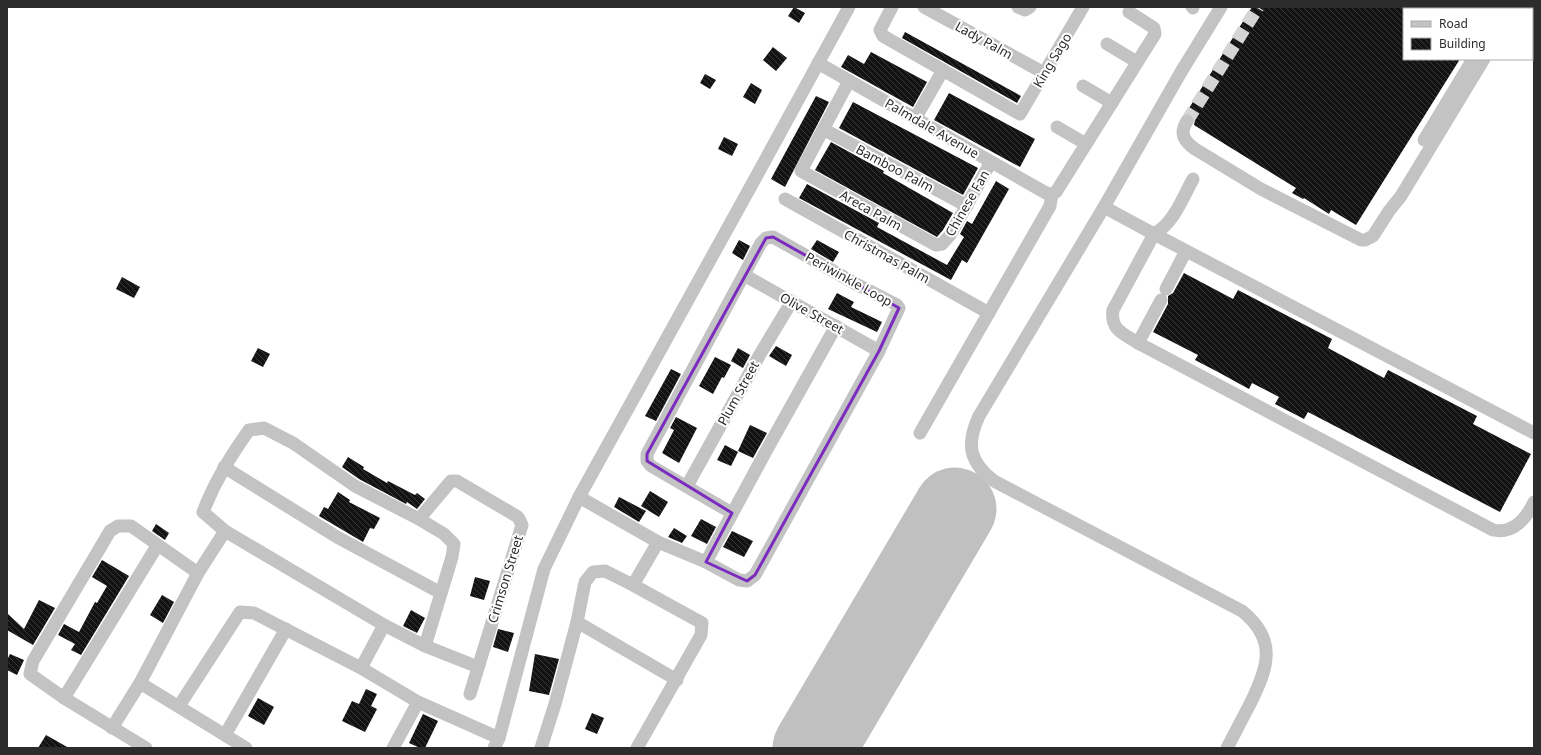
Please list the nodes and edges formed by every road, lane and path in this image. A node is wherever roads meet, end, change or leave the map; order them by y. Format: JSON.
{"nodes":[{"id":1,"x":849,"y":7,"type":"edge"},
{"id":2,"x":892,"y":7,"type":"edge"},
{"id":3,"x":924,"y":7,"type":"edge"},
{"id":4,"x":1083,"y":7,"type":"edge"},
{"id":5,"x":1221,"y":7,"type":"edge"},
{"id":6,"x":1129,"y":12,"type":"dead end"},
{"id":7,"x":1107,"y":44,"type":"dead end"},
{"id":8,"x":1472,"y":60,"type":"edge"},
{"id":9,"x":1483,"y":60,"type":"edge"},
{"id":10,"x":1137,"y":62,"type":"junction"},
{"id":11,"x":818,"y":63,"type":"junction"},
{"id":12,"x":942,"y":70,"type":"junction"},
{"id":13,"x":1044,"y":73,"type":"junction"},
{"id":14,"x":849,"y":81,"type":"junction"},
{"id":15,"x":1083,"y":86,"type":"dead end"},
{"id":16,"x":1112,"y":103,"type":"junction"},
{"id":17,"x":915,"y":119,"type":"junction"},
{"id":18,"x":1187,"y":121,"type":"tunnel mouth"},
{"id":19,"x":1057,"y":127,"type":"dead end"},
{"id":20,"x":824,"y":129,"type":"junction"},
{"id":21,"x":1086,"y":144,"type":"junction"},
{"id":22,"x":991,"y":162,"type":"junction"},
{"id":23,"x":1193,"y":179,"type":"dead end"},
{"id":24,"x":1049,"y":193,"type":"junction"},
{"id":25,"x":785,"y":199,"type":"dead end"},
{"id":26,"x":967,"y":206,"type":"junction"},
{"id":27,"x":1104,"y":207,"type":"junction"},
{"id":28,"x":1389,"y":211,"type":"junction"},
{"id":29,"x":1154,"y":234,"type":"junction"},
{"id":30,"x":942,"y":244,"type":"joint"},
{"id":31,"x":1186,"y":251,"type":"junction"},
{"id":32,"x":744,"y":275,"type":"junction"},
{"id":33,"x":792,"y":301,"type":"junction"},
{"id":34,"x":988,"y":313,"type":"junction"},
{"id":35,"x":836,"y":326,"type":"junction"},
{"id":36,"x":1138,"y":343,"type":"junction"},
{"id":37,"x":879,"y":351,"type":"junction"},
{"id":38,"x":920,"y":433,"type":"dead end"},
{"id":39,"x":1534,"y":433,"type":"edge"},
{"id":40,"x":224,"y":467,"type":"junction"},
{"id":41,"x":687,"y":486,"type":"junction"},
{"id":42,"x":579,"y":497,"type":"junction"},
{"id":43,"x":1534,"y":502,"type":"edge"},
{"id":44,"x":732,"y":513,"type":"junction"},
{"id":45,"x":418,"y":519,"type":"junction"},
{"id":46,"x":225,"y":531,"type":"junction"},
{"id":47,"x":658,"y":542,"type":"junction"},
{"id":48,"x":157,"y":546,"type":"junction"},
{"id":49,"x":706,"y":562,"type":"junction"},
{"id":50,"x":198,"y":573,"type":"junction"},
{"id":51,"x":633,"y":585,"type":"junction"},
{"id":52,"x":441,"y":592,"type":"junction"},
{"id":53,"x":577,"y":622,"type":"junction"},
{"id":54,"x":384,"y":625,"type":"junction"},
{"id":55,"x":286,"y":629,"type":"junction"},
{"id":56,"x":425,"y":646,"type":"junction"},
{"id":57,"x":478,"y":667,"type":"junction"},
{"id":58,"x":361,"y":668,"type":"junction"},
{"id":59,"x":677,"y":680,"type":"junction"},
{"id":60,"x":140,"y":683,"type":"junction"},
{"id":61,"x":470,"y":694,"type":"dead end"},
{"id":62,"x":64,"y":698,"type":"junction"},
{"id":63,"x":418,"y":702,"type":"junction"},
{"id":64,"x":179,"y":706,"type":"junction"},
{"id":65,"x":112,"y":728,"type":"junction"},
{"id":66,"x":225,"y":735,"type":"junction"},
{"id":67,"x":497,"y":743,"type":"edge"},
{"id":68,"x":146,"y":748,"type":"edge"},
{"id":69,"x":246,"y":748,"type":"edge"},
{"id":70,"x":393,"y":748,"type":"edge"},
{"id":71,"x":541,"y":748,"type":"edge"},
{"id":72,"x":637,"y":748,"type":"edge"},
{"id":73,"x":1227,"y":748,"type":"edge"}],
"edges":[{"from":1,"to":11,"type":"street"},
{"from":2,"to":12,"type":"street"},
{"from":3,"to":13,"type":"street","name":"Lady Palm"},
{"from":4,"to":13,"type":"street","name":"King Sago"},
{"from":5,"to":27,"type":"street"},
{"from":6,"to":10,"type":"street"},
{"from":7,"to":10,"type":"street"},
{"from":8,"to":28,"type":"street"},
{"from":9,"to":28,"type":"street"},
{"from":10,"to":16,"type":"street"},
{"from":11,"to":14,"type":"street","name":"Palmdale Avenue"},
{"from":11,"to":42,"type":"street"},
{"from":12,"to":13,"type":"street","name":"King Sago"},
{"from":12,"to":17,"type":"street"},
{"from":14,"to":17,"type":"street","name":"Palmdale Avenue"},
{"from":14,"to":20,"type":"street"},
{"from":15,"to":16,"type":"street"},
{"from":16,"to":21,"type":"street"},
{"from":17,"to":22,"type":"street","name":"Palmdale Avenue"},
{"from":18,"to":28,"type":"street"},
{"from":19,"to":21,"type":"street"},
{"from":20,"to":26,"type":"street","name":"Bamboo Palm"},
{"from":20,"to":30,"type":"street","name":"Areca Palm"},
{"from":21,"to":24,"type":"street"},
{"from":22,"to":24,"type":"street","name":"Palmdale Avenue"},
{"from":22,"to":26,"type":"street","name":"Chinese Fan"},
{"from":23,"to":29,"type":"street"},
{"from":24,"to":34,"type":"street"},
{"from":25,"to":34,"type":"street","name":"Christmas Palm"},
{"from":26,"to":30,"type":"street","name":"Chinese Fan"},
{"from":27,"to":29,"type":"street"},
{"from":27,"to":73,"type":"street"},
{"from":29,"to":31,"type":"street"},
{"from":29,"to":36,"type":"street"},
{"from":31,"to":36,"type":"street"},
{"from":31,"to":39,"type":"street"},
{"from":32,"to":33,"type":"street","name":"Olive Street"},
{"from":32,"to":37,"type":"street","name":"Periwinkle Loop"},
{"from":32,"to":41,"type":"street","name":"Periwinkle Loop"},
{"from":33,"to":35,"type":"street","name":"Olive Street"},
{"from":33,"to":41,"type":"street","name":"Plum Street"},
{"from":34,"to":38,"type":"street"},
{"from":35,"to":37,"type":"street","name":"Olive Street"},
{"from":35,"to":44,"type":"street"},
{"from":36,"to":43,"type":"street"},
{"from":37,"to":49,"type":"street","name":"Periwinkle Loop"},
{"from":40,"to":45,"type":"street"},
{"from":40,"to":46,"type":"street"},
{"from":40,"to":52,"type":"street"},
{"from":41,"to":44,"type":"street"},
{"from":42,"to":47,"type":"street"},
{"from":42,"to":67,"type":"street"},
{"from":44,"to":49,"type":"street"},
{"from":45,"to":52,"type":"street"},
{"from":45,"to":57,"type":"street","name":"Crimson Street"},
{"from":46,"to":50,"type":"street"},
{"from":46,"to":54,"type":"street"},
{"from":47,"to":49,"type":"street"},
{"from":47,"to":51,"type":"street"},
{"from":48,"to":50,"type":"street"},
{"from":48,"to":62,"type":"street"},
{"from":48,"to":62,"type":"street"},
{"from":50,"to":60,"type":"street"},
{"from":51,"to":53,"type":"street"},
{"from":51,"to":59,"type":"street"},
{"from":52,"to":56,"type":"street"},
{"from":53,"to":59,"type":"street"},
{"from":53,"to":71,"type":"street"},
{"from":54,"to":56,"type":"street"},
{"from":54,"to":58,"type":"street"},
{"from":55,"to":58,"type":"street"},
{"from":55,"to":64,"type":"street"},
{"from":55,"to":66,"type":"street"},
{"from":56,"to":57,"type":"street"},
{"from":57,"to":61,"type":"street","name":"Crimson Street"},
{"from":58,"to":63,"type":"street"},
{"from":59,"to":72,"type":"street"},
{"from":60,"to":64,"type":"street"},
{"from":60,"to":65,"type":"street"},
{"from":62,"to":65,"type":"street"},
{"from":63,"to":67,"type":"street"},
{"from":63,"to":70,"type":"street"},
{"from":64,"to":66,"type":"street"},
{"from":65,"to":68,"type":"street"},
{"from":66,"to":69,"type":"street"}]}
